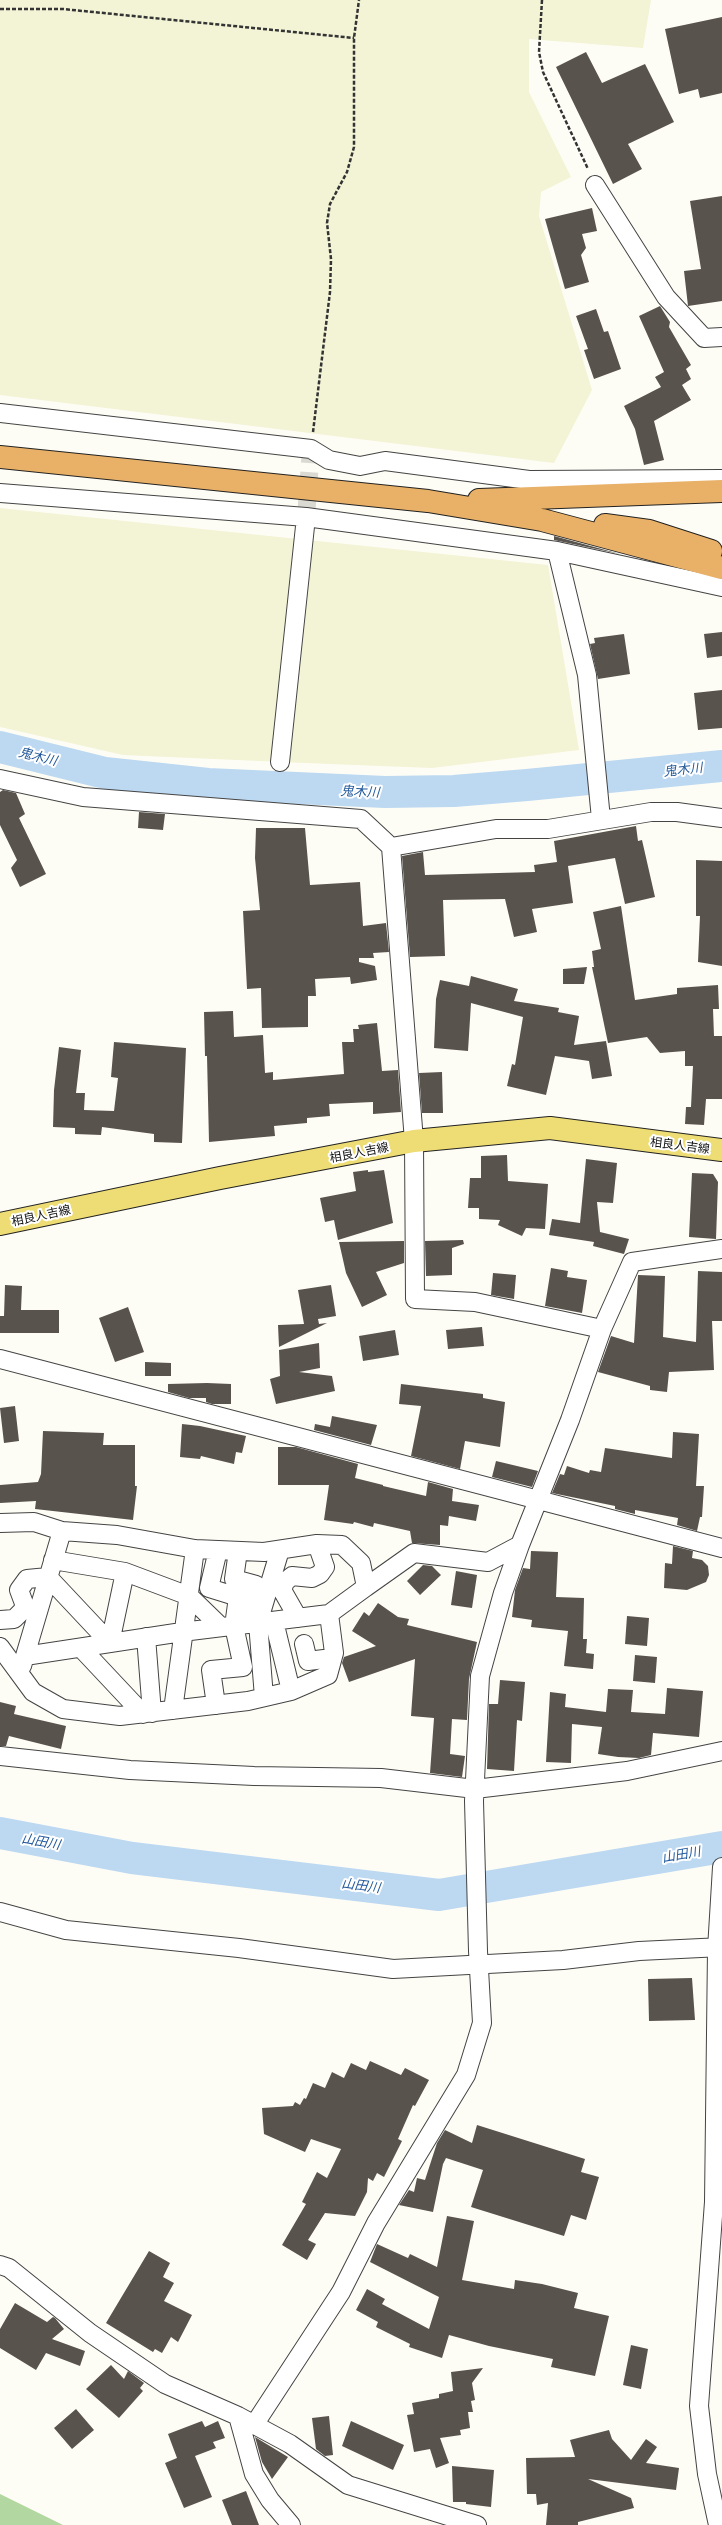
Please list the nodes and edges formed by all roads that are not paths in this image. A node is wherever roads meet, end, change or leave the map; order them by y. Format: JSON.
{"nodes":[{"id":1,"x":595,"y":185,"type":"road end"},
{"id":2,"x":722,"y":337,"type":"edge"},
{"id":3,"x":0,"y":413,"type":"edge"},
{"id":4,"x":0,"y":457,"type":"edge"},
{"id":5,"x":722,"y":479,"type":"edge"},
{"id":6,"x":722,"y":491,"type":"edge"},
{"id":7,"x":0,"y":493,"type":"edge"},
{"id":8,"x":589,"y":497,"type":"junction"},
{"id":9,"x":428,"y":501,"type":"junction"},
{"id":10,"x":722,"y":501,"type":"edge"},
{"id":11,"x":306,"y":517,"type":"junction"},
{"id":12,"x":542,"y":520,"type":"junction"},
{"id":13,"x":557,"y":551,"type":"junction"},
{"id":14,"x":722,"y":554,"type":"edge"},
{"id":15,"x":722,"y":568,"type":"edge"},
{"id":16,"x":722,"y":587,"type":"edge"},
{"id":17,"x":280,"y":762,"type":"dead end"},
{"id":18,"x":0,"y":779,"type":"edge"},
{"id":19,"x":722,"y":818,"type":"edge"},
{"id":20,"x":601,"y":819,"type":"junction"},
{"id":21,"x":391,"y":847,"type":"junction"},
{"id":22,"x":414,"y":1141,"type":"junction"},
{"id":23,"x":722,"y":1150,"type":"edge"},
{"id":24,"x":0,"y":1224,"type":"edge"},
{"id":25,"x":722,"y":1249,"type":"edge"},
{"id":26,"x":602,"y":1329,"type":"junction"},
{"id":27,"x":0,"y":1359,"type":"edge"},
{"id":28,"x":538,"y":1500,"type":"junction"},
{"id":29,"x":0,"y":1522,"type":"edge"},
{"id":30,"x":62,"y":1531,"type":"junction"},
{"id":31,"x":317,"y":1544,"type":"junction"},
{"id":32,"x":520,"y":1545,"type":"junction"},
{"id":33,"x":722,"y":1548,"type":"edge"},
{"id":34,"x":196,"y":1549,"type":"junction"},
{"id":35,"x":218,"y":1550,"type":"junction"},
{"id":36,"x":280,"y":1550,"type":"junction"},
{"id":37,"x":238,"y":1551,"type":"junction"},
{"id":38,"x":51,"y":1569,"type":"junction"},
{"id":39,"x":125,"y":1572,"type":"junction"},
{"id":40,"x":366,"y":1587,"type":"junction"},
{"id":41,"x":189,"y":1596,"type":"junction"},
{"id":42,"x":330,"y":1614,"type":"junction"},
{"id":43,"x":298,"y":1618,"type":"junction"},
{"id":44,"x":0,"y":1620,"type":"edge"},
{"id":45,"x":247,"y":1624,"type":"junction"},
{"id":46,"x":182,"y":1632,"type":"junction"},
{"id":47,"x":146,"y":1637,"type":"junction"},
{"id":48,"x":110,"y":1643,"type":"junction"},
{"id":49,"x":304,"y":1644,"type":"dead end"},
{"id":50,"x":0,"y":1647,"type":"edge"},
{"id":51,"x":81,"y":1648,"type":"junction"},
{"id":52,"x":332,"y":1658,"type":"junction"},
{"id":53,"x":23,"y":1665,"type":"junction"},
{"id":54,"x":291,"y":1691,"type":"junction"},
{"id":55,"x":264,"y":1697,"type":"junction"},
{"id":56,"x":216,"y":1705,"type":"junction"},
{"id":57,"x":173,"y":1710,"type":"junction"},
{"id":58,"x":147,"y":1713,"type":"junction"},
{"id":59,"x":722,"y":1751,"type":"edge"},
{"id":60,"x":0,"y":1756,"type":"edge"},
{"id":61,"x":475,"y":1795,"type":"junction"},
{"id":62,"x":722,"y":1867,"type":"edge"},
{"id":63,"x":0,"y":1912,"type":"edge"},
{"id":64,"x":719,"y":1943,"type":"edge"},
{"id":65,"x":479,"y":1958,"type":"junction"},
{"id":66,"x":718,"y":2202,"type":"edge"},
{"id":67,"x":0,"y":2265,"type":"edge"},
{"id":68,"x":238,"y":2416,"type":"junction"},
{"id":69,"x":254,"y":2425,"type":"junction"},
{"id":70,"x":291,"y":2525,"type":"edge"},
{"id":71,"x":477,"y":2525,"type":"edge"},
{"id":72,"x":718,"y":2525,"type":"edge"}],
"edges":[{"from":1,"to":2,"type":"street"},
{"from":3,"to":5,"type":"street"},
{"from":4,"to":9,"type":"highway"},
{"from":6,"to":8,"type":"highway"},
{"from":7,"to":11,"type":"street"},
{"from":8,"to":9,"type":"highway"},
{"from":8,"to":10,"type":"highway"},
{"from":9,"to":12,"type":"highway"},
{"from":11,"to":13,"type":"street"},
{"from":11,"to":17,"type":"street"},
{"from":12,"to":14,"type":"highway"},
{"from":12,"to":15,"type":"highway"},
{"from":13,"to":16,"type":"street"},
{"from":13,"to":20,"type":"street"},
{"from":18,"to":21,"type":"street"},
{"from":19,"to":20,"type":"street"},
{"from":20,"to":21,"type":"street"},
{"from":21,"to":22,"type":"street"},
{"from":22,"to":23,"type":"main road","name":"相良人吉線"},
{"from":22,"to":24,"type":"main road","name":"相良人吉線"},
{"from":22,"to":26,"type":"street"},
{"from":25,"to":26,"type":"street"},
{"from":26,"to":28,"type":"street"},
{"from":27,"to":28,"type":"street"},
{"from":28,"to":32,"type":"street"},
{"from":28,"to":33,"type":"street"},
{"from":29,"to":30,"type":"street"},
{"from":30,"to":34,"type":"street"},
{"from":30,"to":38,"type":"street"},
{"from":31,"to":36,"type":"street"},
{"from":31,"to":40,"type":"street"},
{"from":31,"to":43,"type":"street"},
{"from":32,"to":40,"type":"street"},
{"from":32,"to":61,"type":"street"},
{"from":34,"to":35,"type":"street"},
{"from":34,"to":41,"type":"street"},
{"from":35,"to":37,"type":"street"},
{"from":35,"to":45,"type":"street"},
{"from":36,"to":37,"type":"street"},
{"from":36,"to":45,"type":"street"},
{"from":37,"to":45,"type":"street"},
{"from":38,"to":39,"type":"street"},
{"from":38,"to":44,"type":"street"},
{"from":38,"to":48,"type":"street"},
{"from":38,"to":53,"type":"street"},
{"from":39,"to":41,"type":"street"},
{"from":39,"to":48,"type":"street"},
{"from":40,"to":42,"type":"street"},
{"from":41,"to":45,"type":"street"},
{"from":41,"to":46,"type":"street"},
{"from":42,"to":43,"type":"street"},
{"from":42,"to":52,"type":"street"},
{"from":43,"to":45,"type":"street"},
{"from":45,"to":46,"type":"street"},
{"from":45,"to":54,"type":"street"},
{"from":45,"to":55,"type":"street"},
{"from":45,"to":56,"type":"street"},
{"from":46,"to":47,"type":"street"},
{"from":46,"to":57,"type":"street"},
{"from":47,"to":48,"type":"street"},
{"from":47,"to":58,"type":"street"},
{"from":48,"to":51,"type":"street"},
{"from":49,"to":52,"type":"street"},
{"from":50,"to":53,"type":"street"},
{"from":51,"to":53,"type":"street"},
{"from":51,"to":58,"type":"street"},
{"from":52,"to":54,"type":"street"},
{"from":53,"to":58,"type":"street"},
{"from":54,"to":55,"type":"street"},
{"from":55,"to":56,"type":"street"},
{"from":56,"to":57,"type":"street"},
{"from":57,"to":58,"type":"street"},
{"from":59,"to":61,"type":"street"},
{"from":60,"to":61,"type":"street"},
{"from":61,"to":65,"type":"street"},
{"from":62,"to":64,"type":"street"},
{"from":63,"to":65,"type":"street"},
{"from":64,"to":65,"type":"street"},
{"from":64,"to":66,"type":"street"},
{"from":65,"to":69,"type":"street"},
{"from":66,"to":72,"type":"street"},
{"from":67,"to":68,"type":"street"},
{"from":68,"to":69,"type":"street"},
{"from":68,"to":70,"type":"street"},
{"from":69,"to":71,"type":"street"}]}
